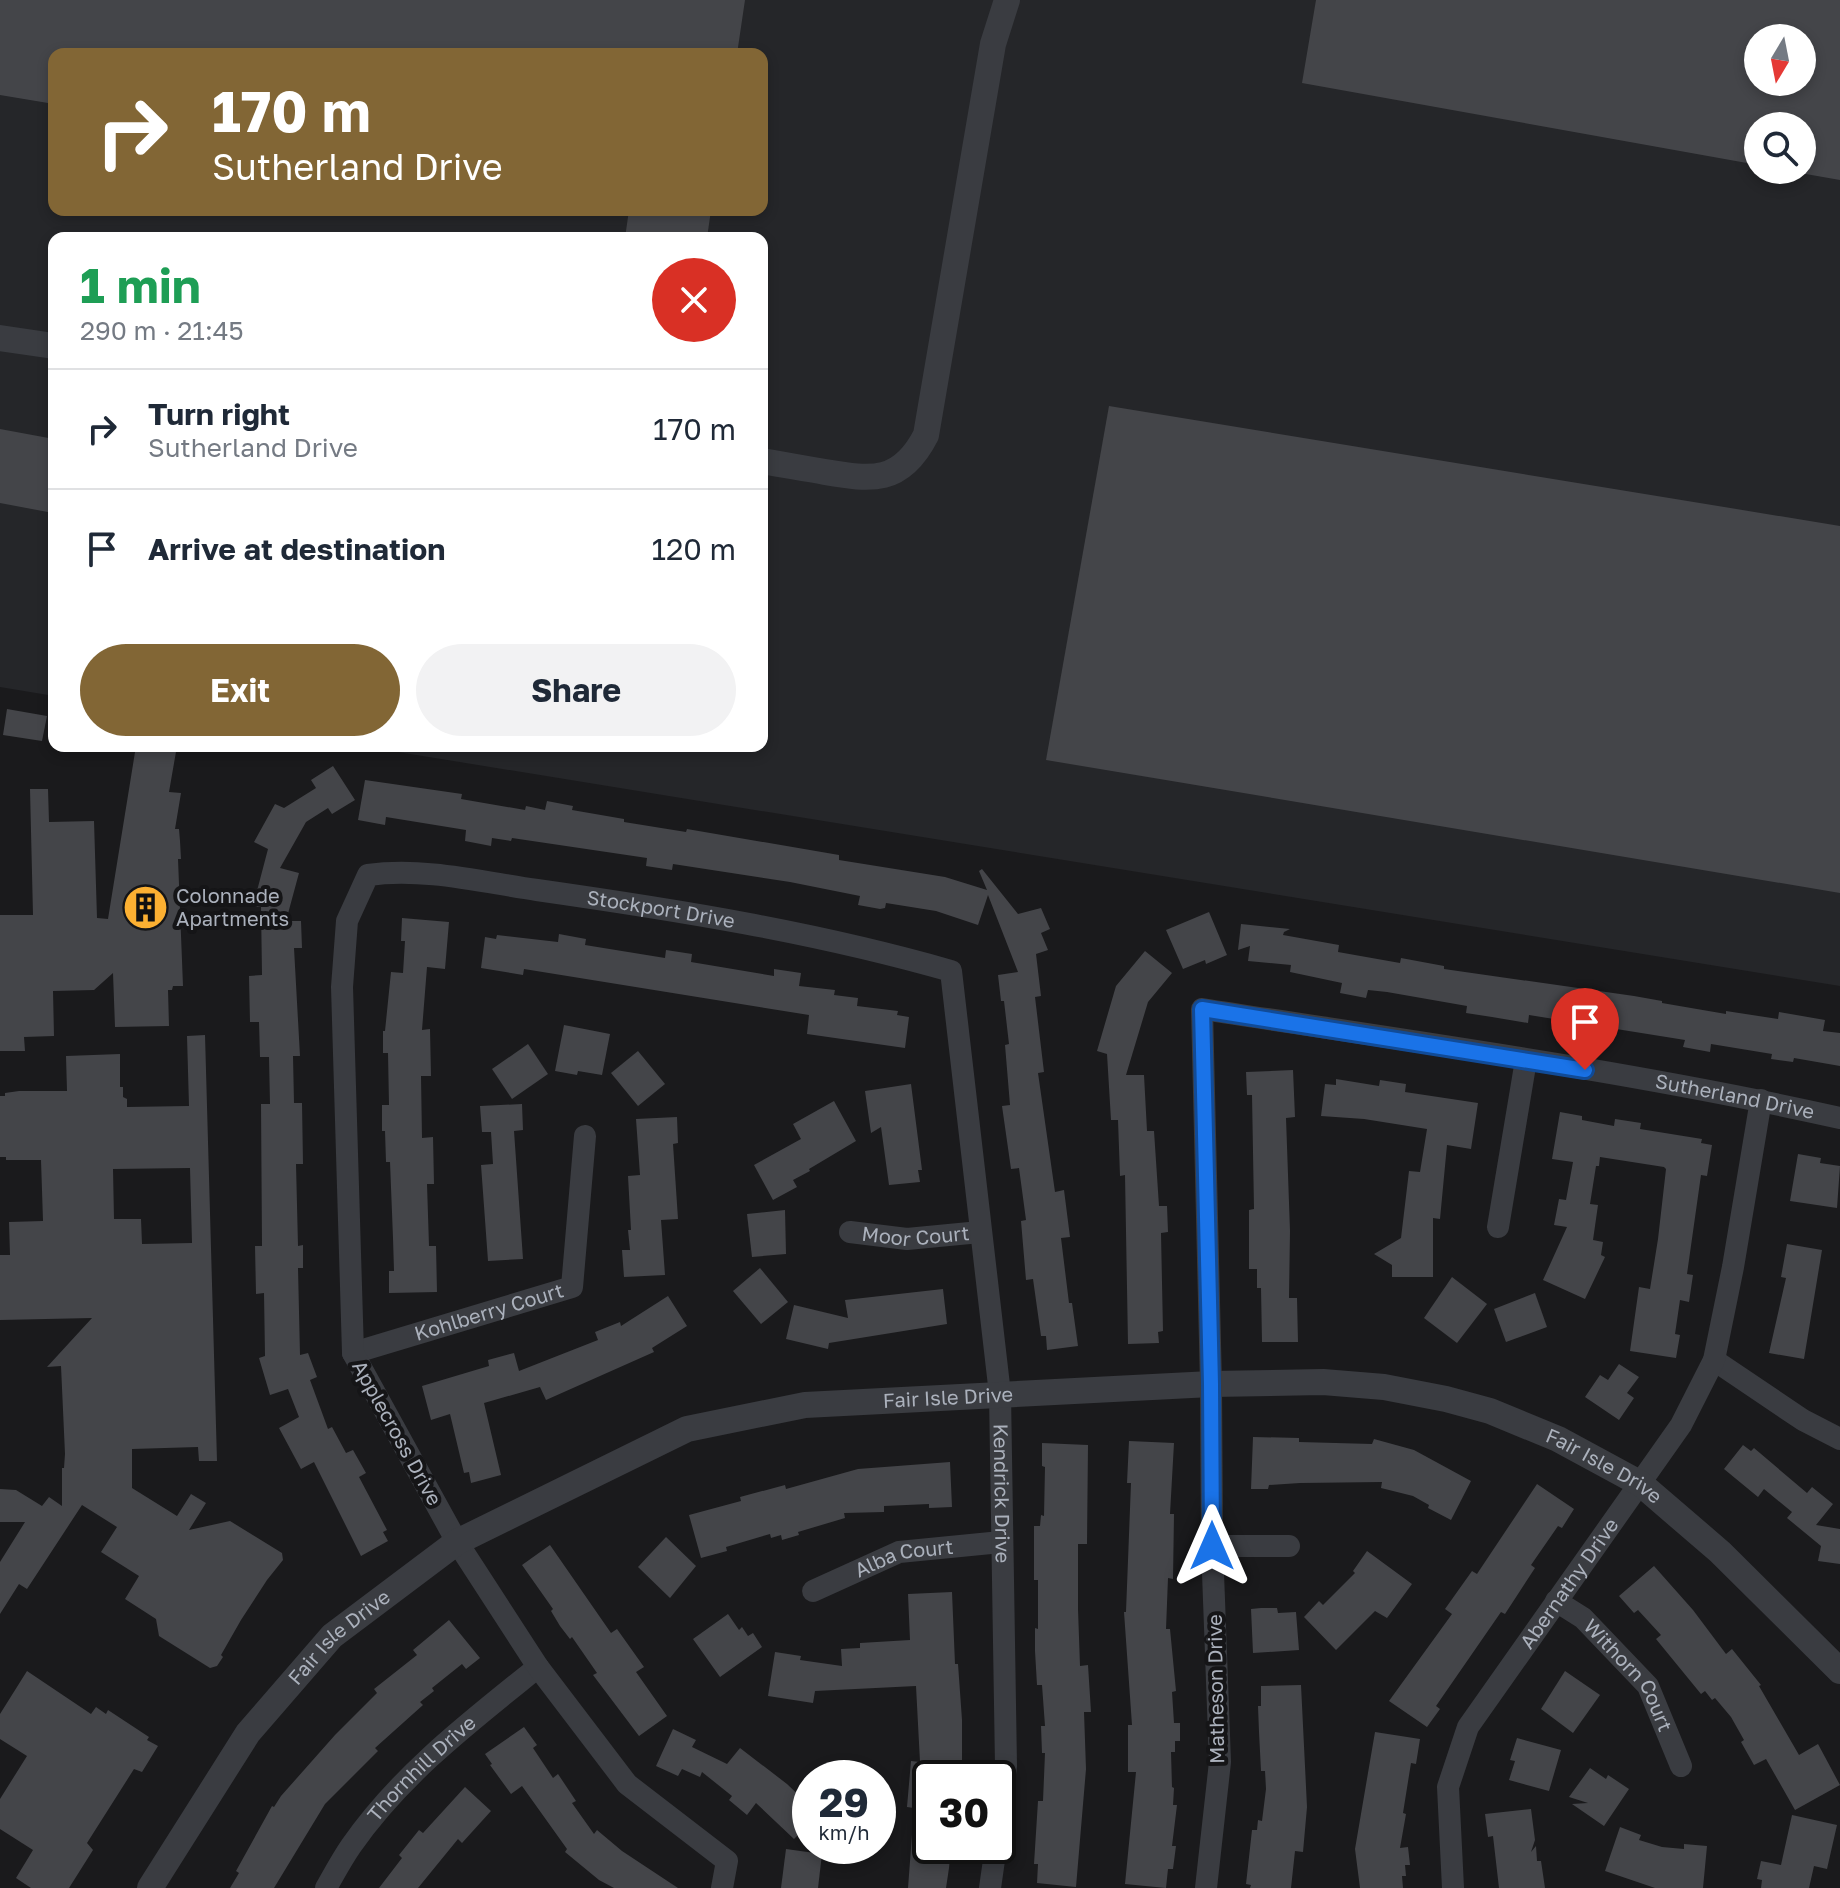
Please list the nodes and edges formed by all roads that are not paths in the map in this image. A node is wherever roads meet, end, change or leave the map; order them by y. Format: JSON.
{"nodes":[{"id":1,"x":1007,"y":0,"type":"edge"},
{"id":2,"x":0,"y":338,"type":"edge"},
{"id":3,"x":48,"y":345,"type":"edge"},
{"id":4,"x":768,"y":462,"type":"edge"},
{"id":5,"x":368,"y":875,"type":"joint"},
{"id":6,"x":951,"y":971,"type":"joint"},
{"id":7,"x":1202,"y":1009,"type":"joint"},
{"id":8,"x":1526,"y":1060,"type":"junction"},
{"id":9,"x":1761,"y":1100,"type":"junction"},
{"id":10,"x":1840,"y":1118,"type":"edge"},
{"id":11,"x":585,"y":1136,"type":"dead end"},
{"id":12,"x":1498,"y":1227,"type":"dead end"},
{"id":13,"x":850,"y":1232,"type":"dead end"},
{"id":14,"x":980,"y":1232,"type":"junction"},
{"id":15,"x":353,"y":1353,"type":"junction"},
{"id":16,"x":1714,"y":1360,"type":"junction"},
{"id":17,"x":1211,"y":1384,"type":"junction"},
{"id":18,"x":1000,"y":1394,"type":"junction"},
{"id":19,"x":1840,"y":1439,"type":"edge"},
{"id":20,"x":1641,"y":1484,"type":"junction"},
{"id":21,"x":457,"y":1542,"type":"junction"},
{"id":22,"x":1001,"y":1542,"type":"junction"},
{"id":23,"x":1212,"y":1546,"type":"junction"},
{"id":24,"x":1289,"y":1546,"type":"dead end"},
{"id":25,"x":813,"y":1591,"type":"dead end"},
{"id":26,"x":1556,"y":1601,"type":"junction"},
{"id":27,"x":538,"y":1667,"type":"junction"},
{"id":28,"x":1840,"y":1671,"type":"edge"},
{"id":29,"x":1006,"y":1760,"type":"edge"},
{"id":30,"x":1681,"y":1766,"type":"dead end"},
{"id":31,"x":993,"y":1864,"type":"edge"},
{"id":32,"x":150,"y":1888,"type":"edge"},
{"id":33,"x":326,"y":1888,"type":"edge"},
{"id":34,"x":722,"y":1888,"type":"edge"},
{"id":35,"x":990,"y":1888,"type":"edge"},
{"id":36,"x":1206,"y":1888,"type":"edge"},
{"id":37,"x":1453,"y":1888,"type":"edge"}],
"edges":[{"from":1,"to":4,"type":"street"},
{"from":2,"to":3,"type":"street"},
{"from":5,"to":6,"type":"street","name":"Stockport Drive"},
{"from":5,"to":15,"type":"street","name":"Applecross Drive"},
{"from":6,"to":14,"type":"street","name":"Kendrick Drive"},
{"from":7,"to":8,"type":"street","name":"Sutherland Drive"},
{"from":7,"to":17,"type":"street","name":"Matheson Drive"},
{"from":8,"to":9,"type":"street","name":"Sutherland Drive"},
{"from":8,"to":12,"type":"street"},
{"from":9,"to":10,"type":"street","name":"Sutherland Drive"},
{"from":9,"to":16,"type":"street","name":"Abernathy Drive"},
{"from":11,"to":15,"type":"street","name":"Kohlberry Court"},
{"from":13,"to":14,"type":"street","name":"Moor Court"},
{"from":14,"to":18,"type":"street","name":"Kendrick Drive"},
{"from":15,"to":21,"type":"street","name":"Applecross Drive"},
{"from":16,"to":19,"type":"street"},
{"from":16,"to":20,"type":"street","name":"Abernathy Drive"},
{"from":17,"to":18,"type":"street","name":"Fair Isle Drive"},
{"from":17,"to":20,"type":"street","name":"Fair Isle Drive"},
{"from":17,"to":23,"type":"street","name":"Matheson Drive"},
{"from":18,"to":21,"type":"street","name":"Fair Isle Drive"},
{"from":18,"to":22,"type":"street","name":"Kendrick Drive"},
{"from":20,"to":26,"type":"street","name":"Abernathy Drive"},
{"from":20,"to":28,"type":"street","name":"Fair Isle Drive"},
{"from":21,"to":27,"type":"street","name":"Applecross Drive"},
{"from":21,"to":32,"type":"street","name":"Fair Isle Drive"},
{"from":22,"to":25,"type":"street","name":"Alba Court"},
{"from":22,"to":29,"type":"street","name":"Kendrick Drive"},
{"from":23,"to":24,"type":"street"},
{"from":23,"to":36,"type":"street","name":"Matheson Drive"},
{"from":26,"to":30,"type":"street","name":"Withorn Court"},
{"from":26,"to":37,"type":"street","name":"Abernathy Drive"},
{"from":27,"to":33,"type":"street","name":"Thornhill Drive"},
{"from":27,"to":34,"type":"street","name":"Applecross Drive"},
{"from":31,"to":35,"type":"street"}]}
